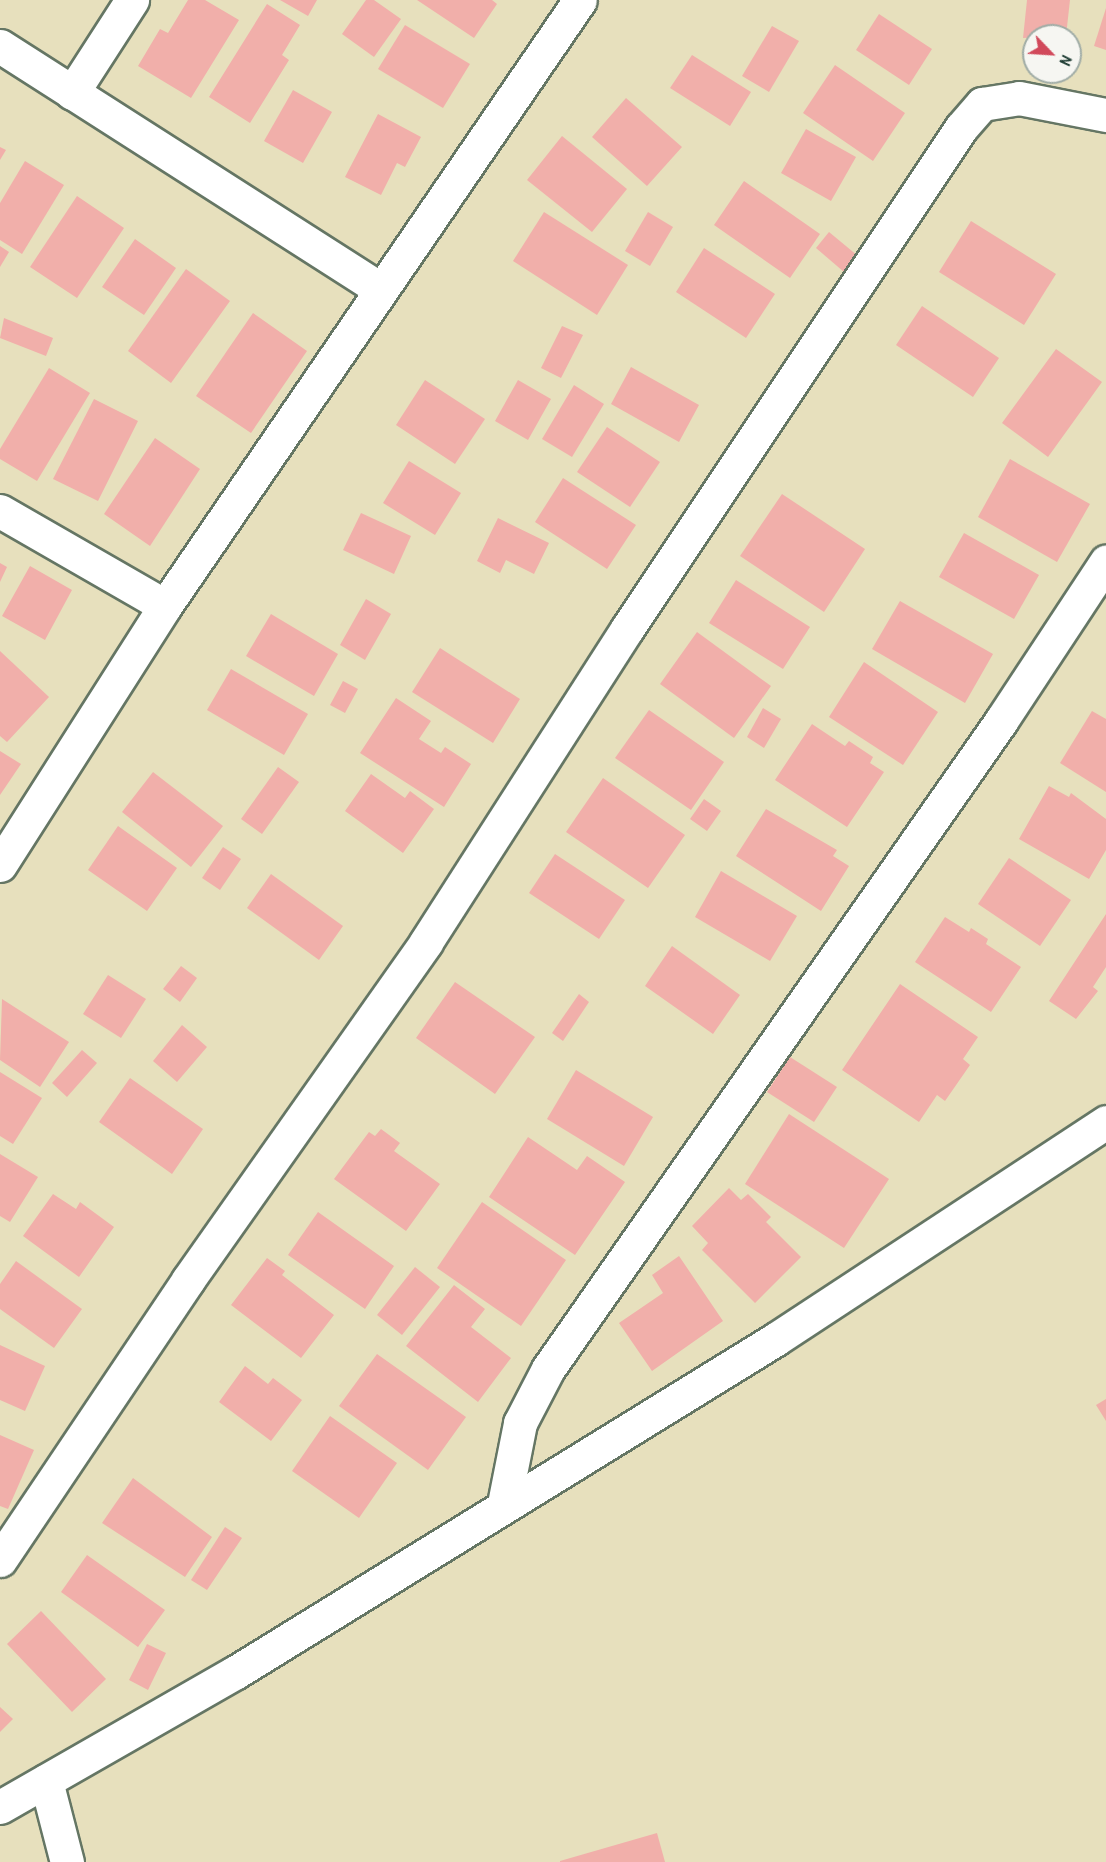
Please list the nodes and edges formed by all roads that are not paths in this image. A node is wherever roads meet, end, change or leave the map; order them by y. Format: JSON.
{"nodes":[{"id":1,"x":132,"y":0,"type":"edge"},
{"id":2,"x":580,"y":0,"type":"edge"},
{"id":3,"x":0,"y":46,"type":"edge"},
{"id":4,"x":72,"y":93,"type":"junction"},
{"id":5,"x":1106,"y":115,"type":"edge"},
{"id":6,"x":381,"y":290,"type":"junction"},
{"id":7,"x":0,"y":511,"type":"edge"},
{"id":8,"x":1106,"y":562,"type":"edge"},
{"id":9,"x":165,"y":606,"type":"junction"},
{"id":10,"x":0,"y":865,"type":"edge"},
{"id":11,"x":1106,"y":1122,"type":"edge"},
{"id":12,"x":504,"y":1504,"type":"junction"},
{"id":13,"x":0,"y":1560,"type":"edge"},
{"id":14,"x":46,"y":1781,"type":"junction"},
{"id":15,"x":0,"y":1808,"type":"edge"},
{"id":16,"x":67,"y":1862,"type":"edge"}],
"edges":[{"from":1,"to":4,"type":"street"},
{"from":2,"to":6,"type":"street"},
{"from":3,"to":4,"type":"street"},
{"from":4,"to":6,"type":"street"},
{"from":5,"to":13,"type":"street"},
{"from":6,"to":9,"type":"street"},
{"from":7,"to":9,"type":"street"},
{"from":8,"to":12,"type":"street"},
{"from":9,"to":10,"type":"street"},
{"from":11,"to":12,"type":"street"},
{"from":12,"to":14,"type":"street"},
{"from":14,"to":15,"type":"street"},
{"from":14,"to":16,"type":"street"}]}
